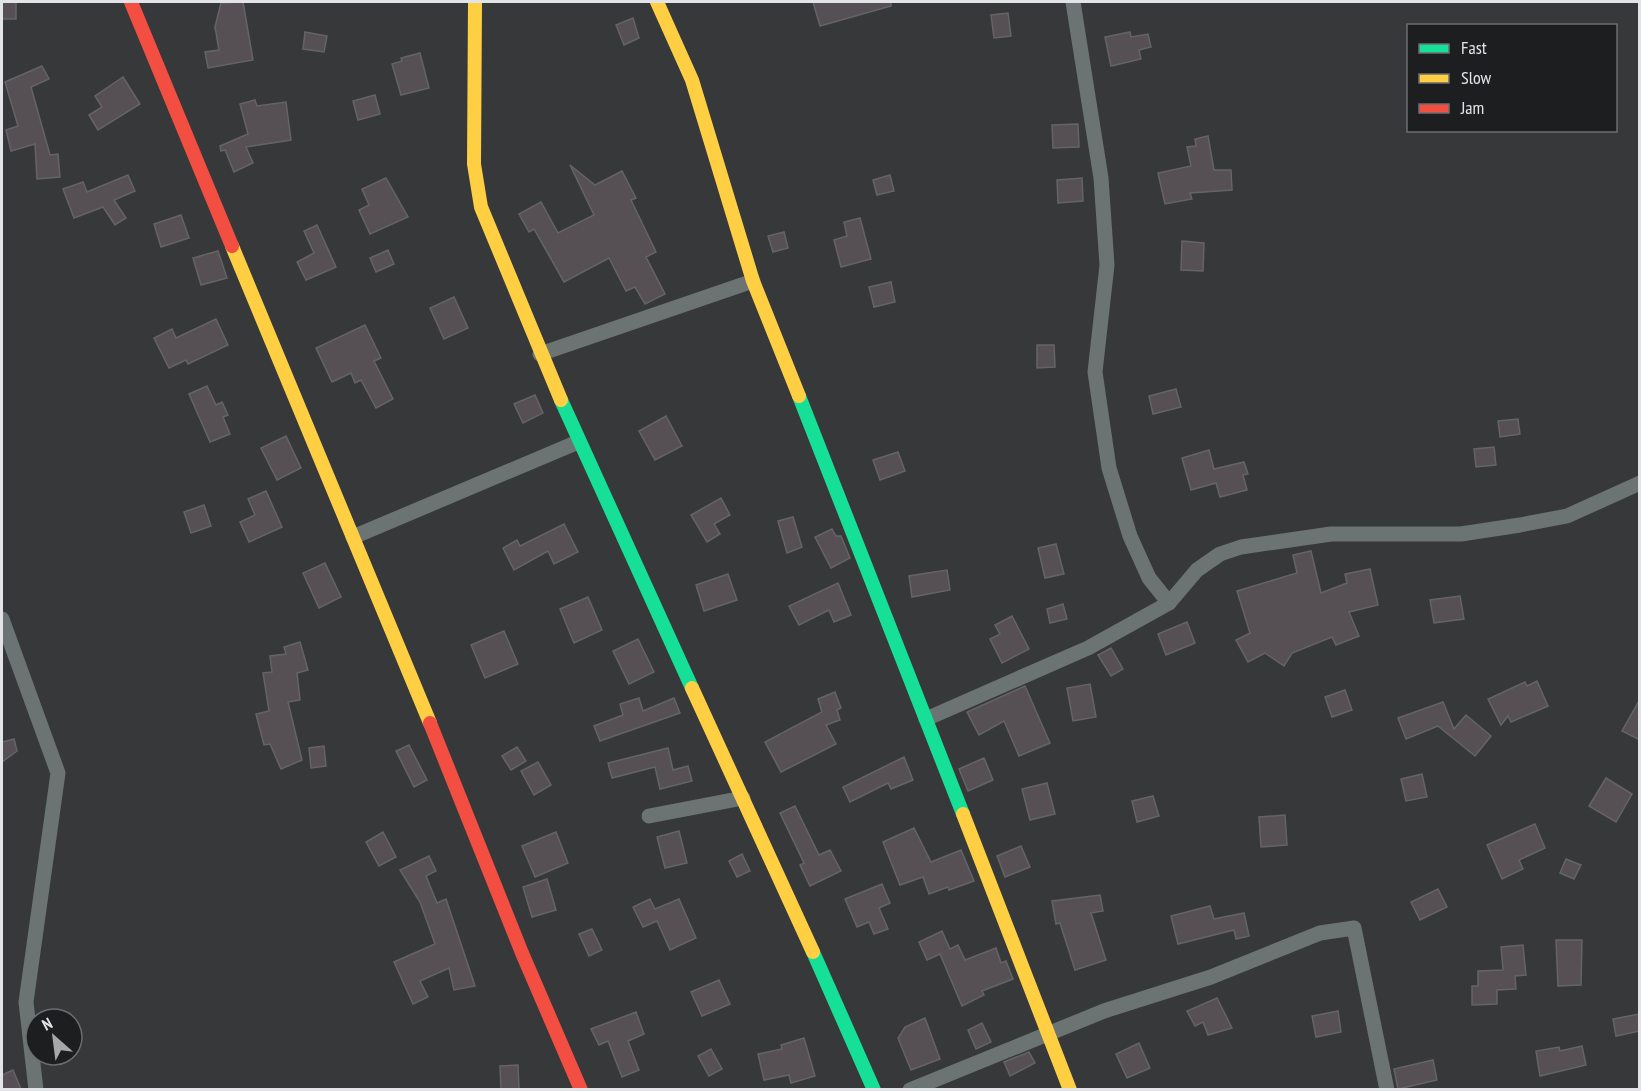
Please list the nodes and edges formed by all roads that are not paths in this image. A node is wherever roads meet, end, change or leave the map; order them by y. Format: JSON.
{"nodes":[{"id":1,"x":131,"y":2,"type":"edge"},
{"id":2,"x":475,"y":2,"type":"edge"},
{"id":3,"x":657,"y":2,"type":"edge"},
{"id":4,"x":1073,"y":2,"type":"edge"},
{"id":5,"x":753,"y":281,"type":"junction"},
{"id":6,"x":540,"y":354,"type":"junction"},
{"id":7,"x":578,"y":442,"type":"junction"},
{"id":8,"x":1640,"y":483,"type":"edge"},
{"id":9,"x":353,"y":537,"type":"junction"},
{"id":10,"x":1169,"y":603,"type":"junction"},
{"id":11,"x":2,"y":619,"type":"edge"},
{"id":12,"x":926,"y":719,"type":"junction"},
{"id":13,"x":742,"y":798,"type":"junction"},
{"id":14,"x":649,"y":816,"type":"dead end"},
{"id":15,"x":1049,"y":1034,"type":"junction"},
{"id":16,"x":36,"y":1089,"type":"edge"},
{"id":17,"x":581,"y":1089,"type":"edge"},
{"id":18,"x":874,"y":1089,"type":"edge"},
{"id":19,"x":910,"y":1089,"type":"edge"},
{"id":20,"x":1070,"y":1089,"type":"edge"},
{"id":21,"x":1387,"y":1089,"type":"edge"}],
"edges":[{"from":1,"to":9,"type":"street"},
{"from":2,"to":6,"type":"street"},
{"from":3,"to":5,"type":"street"},
{"from":4,"to":10,"type":"street"},
{"from":5,"to":6,"type":"street"},
{"from":5,"to":12,"type":"street"},
{"from":6,"to":7,"type":"street"},
{"from":7,"to":9,"type":"street"},
{"from":7,"to":13,"type":"street"},
{"from":8,"to":10,"type":"street"},
{"from":9,"to":17,"type":"street"},
{"from":10,"to":12,"type":"street"},
{"from":11,"to":16,"type":"street"},
{"from":12,"to":15,"type":"street"},
{"from":13,"to":14,"type":"street"},
{"from":13,"to":18,"type":"street"},
{"from":15,"to":19,"type":"street"},
{"from":15,"to":20,"type":"street"},
{"from":15,"to":21,"type":"street"}]}
